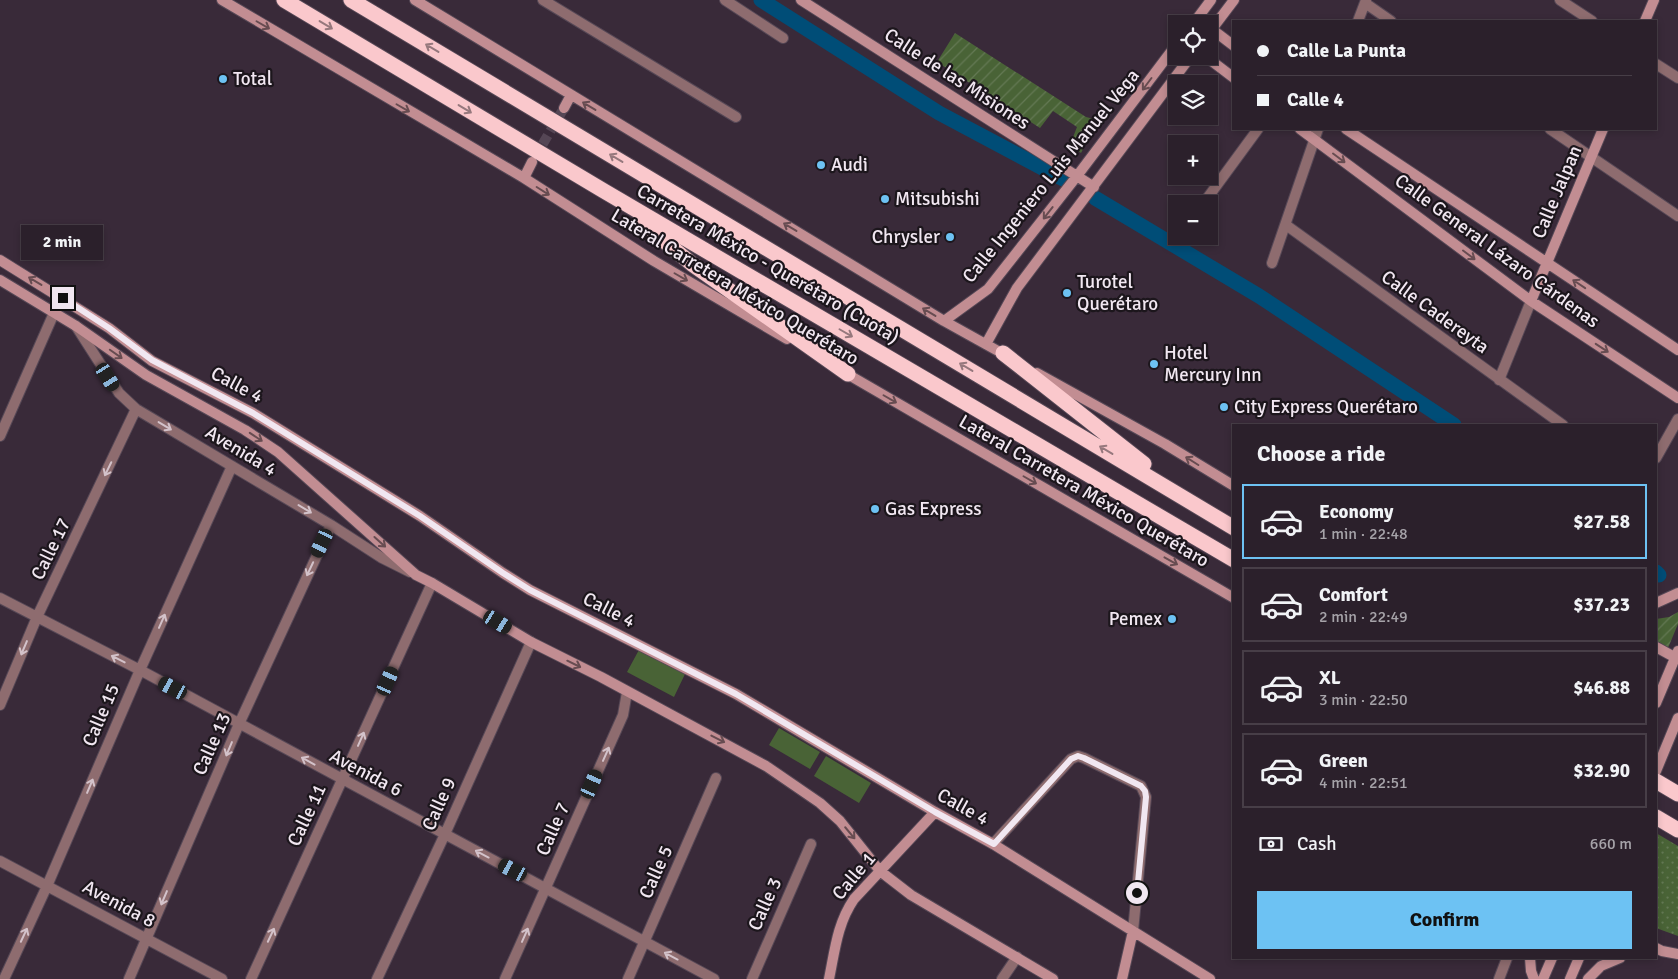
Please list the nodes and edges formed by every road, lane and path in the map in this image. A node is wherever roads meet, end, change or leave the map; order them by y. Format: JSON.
{"nodes":[{"id":1,"x":222,"y":0,"type":"edge"},
{"id":2,"x":284,"y":0,"type":"edge"},
{"id":3,"x":351,"y":0,"type":"edge"},
{"id":4,"x":414,"y":0,"type":"edge"},
{"id":5,"x":543,"y":0,"type":"edge"},
{"id":6,"x":725,"y":0,"type":"edge"},
{"id":7,"x":801,"y":0,"type":"edge"},
{"id":8,"x":1211,"y":0,"type":"edge"},
{"id":9,"x":1234,"y":0,"type":"edge"},
{"id":10,"x":1560,"y":0,"type":"edge"},
{"id":11,"x":1654,"y":0,"type":"edge"},
{"id":12,"x":1366,"y":2,"type":"edge"},
{"id":13,"x":1207,"y":15,"type":"edge"},
{"id":14,"x":1217,"y":15,"type":"edge"},
{"id":15,"x":1358,"y":20,"type":"edge"},
{"id":16,"x":1390,"y":20,"type":"edge"},
{"id":17,"x":1590,"y":20,"type":"edge"},
{"id":18,"x":1645,"y":20,"type":"edge"},
{"id":19,"x":1218,"y":35,"type":"edge"},
{"id":20,"x":783,"y":38,"type":"dead end"},
{"id":21,"x":1232,"y":45,"type":"edge"},
{"id":22,"x":1168,"y":56,"type":"edge"},
{"id":23,"x":1184,"y":65,"type":"edge"},
{"id":24,"x":1217,"y":65,"type":"edge"},
{"id":25,"x":1657,"y":65,"type":"edge"},
{"id":26,"x":1232,"y":76,"type":"edge"},
{"id":27,"x":1678,"y":78,"type":"edge"},
{"id":28,"x":570,"y":95,"type":"junction"},
{"id":29,"x":564,"y":108,"type":"tunnel mouth"},
{"id":30,"x":736,"y":117,"type":"dead end"},
{"id":31,"x":1257,"y":130,"type":"edge"},
{"id":32,"x":1301,"y":130,"type":"edge"},
{"id":33,"x":1318,"y":130,"type":"edge"},
{"id":34,"x":1348,"y":130,"type":"edge"},
{"id":35,"x":1552,"y":130,"type":"edge"},
{"id":36,"x":1603,"y":130,"type":"edge"},
{"id":37,"x":1314,"y":140,"type":"junction"},
{"id":38,"x":1592,"y":157,"type":"junction"},
{"id":39,"x":532,"y":162,"type":"tunnel mouth"},
{"id":40,"x":1077,"y":176,"type":"junction"},
{"id":41,"x":524,"y":178,"type":"junction"},
{"id":42,"x":1094,"y":188,"type":"junction"},
{"id":43,"x":604,"y":191,"type":"junction"},
{"id":44,"x":1210,"y":195,"type":"edge"},
{"id":45,"x":1678,"y":216,"type":"edge"},
{"id":46,"x":1286,"y":225,"type":"junction"},
{"id":47,"x":0,"y":260,"type":"edge"},
{"id":48,"x":1547,"y":262,"type":"junction"},
{"id":49,"x":1272,"y":263,"type":"dead end"},
{"id":50,"x":0,"y":280,"type":"edge"},
{"id":51,"x":1532,"y":301,"type":"junction"},
{"id":52,"x":54,"y":313,"type":"junction"},
{"id":53,"x":944,"y":321,"type":"junction"},
{"id":54,"x":76,"y":326,"type":"junction"},
{"id":55,"x":986,"y":344,"type":"junction"},
{"id":56,"x":1678,"y":350,"type":"edge"},
{"id":57,"x":1003,"y":353,"type":"junction"},
{"id":58,"x":848,"y":374,"type":"junction"},
{"id":59,"x":1499,"y":380,"type":"junction"},
{"id":60,"x":1678,"y":398,"type":"edge"},
{"id":61,"x":136,"y":409,"type":"junction"},
{"id":62,"x":1678,"y":419,"type":"edge"},
{"id":63,"x":1563,"y":424,"type":"edge"},
{"id":64,"x":0,"y":436,"type":"edge"},
{"id":65,"x":1657,"y":456,"type":"edge"},
{"id":66,"x":232,"y":466,"type":"junction"},
{"id":67,"x":1232,"y":485,"type":"edge"},
{"id":68,"x":1193,"y":502,"type":"junction"},
{"id":69,"x":331,"y":525,"type":"junction"},
{"id":70,"x":1232,"y":527,"type":"edge"},
{"id":71,"x":1232,"y":559,"type":"edge"},
{"id":72,"x":416,"y":574,"type":"junction"},
{"id":73,"x":432,"y":583,"type":"junction"},
{"id":74,"x":1678,"y":593,"type":"edge"},
{"id":75,"x":1232,"y":597,"type":"edge"},
{"id":76,"x":0,"y":598,"type":"edge"},
{"id":77,"x":1657,"y":603,"type":"edge"},
{"id":78,"x":37,"y":617,"type":"junction"},
{"id":79,"x":531,"y":642,"type":"junction"},
{"id":80,"x":1657,"y":648,"type":"edge"},
{"id":81,"x":1677,"y":655,"type":"edge"},
{"id":82,"x":140,"y":670,"type":"junction"},
{"id":83,"x":627,"y":692,"type":"junction"},
{"id":84,"x":1657,"y":701,"type":"edge"},
{"id":85,"x":0,"y":705,"type":"edge"},
{"id":86,"x":1678,"y":718,"type":"edge"},
{"id":87,"x":239,"y":724,"type":"junction"},
{"id":88,"x":1657,"y":769,"type":"edge"},
{"id":89,"x":716,"y":778,"type":"dead end"},
{"id":90,"x":342,"y":780,"type":"junction"},
{"id":91,"x":1657,"y":782,"type":"edge"},
{"id":92,"x":1678,"y":794,"type":"edge"},
{"id":93,"x":935,"y":812,"type":"junction"},
{"id":94,"x":1657,"y":818,"type":"edge"},
{"id":95,"x":1678,"y":830,"type":"edge"},
{"id":96,"x":445,"y":834,"type":"junction"},
{"id":97,"x":811,"y":844,"type":"dead end"},
{"id":98,"x":994,"y":844,"type":"junction"},
{"id":99,"x":0,"y":861,"type":"edge"},
{"id":100,"x":880,"y":871,"type":"junction"},
{"id":101,"x":47,"y":886,"type":"junction"},
{"id":102,"x":546,"y":888,"type":"junction"},
{"id":103,"x":1133,"y":931,"type":"junction"},
{"id":104,"x":146,"y":939,"type":"junction"},
{"id":105,"x":645,"y":943,"type":"junction"},
{"id":106,"x":1658,"y":950,"type":"edge"},
{"id":107,"x":1678,"y":954,"type":"edge"},
{"id":108,"x":1017,"y":957,"type":"junction"},
{"id":109,"x":1507,"y":959,"type":"edge"},
{"id":110,"x":1530,"y":959,"type":"edge"},
{"id":111,"x":1552,"y":959,"type":"edge"},
{"id":112,"x":1579,"y":959,"type":"edge"},
{"id":113,"x":1618,"y":959,"type":"edge"},
{"id":114,"x":4,"y":979,"type":"edge"},
{"id":115,"x":129,"y":979,"type":"edge"},
{"id":116,"x":222,"y":979,"type":"edge"},
{"id":117,"x":251,"y":979,"type":"edge"},
{"id":118,"x":377,"y":979,"type":"edge"},
{"id":119,"x":505,"y":979,"type":"edge"},
{"id":120,"x":628,"y":979,"type":"edge"},
{"id":121,"x":714,"y":979,"type":"edge"},
{"id":122,"x":752,"y":979,"type":"edge"},
{"id":123,"x":830,"y":979,"type":"edge"},
{"id":124,"x":1002,"y":979,"type":"edge"},
{"id":125,"x":1052,"y":979,"type":"edge"},
{"id":126,"x":1122,"y":979,"type":"edge"},
{"id":127,"x":1210,"y":979,"type":"edge"},
{"id":128,"x":1499,"y":979,"type":"edge"},
{"id":129,"x":1534,"y":979,"type":"edge"},
{"id":130,"x":1543,"y":979,"type":"edge"},
{"id":131,"x":1570,"y":979,"type":"edge"},
{"id":132,"x":1588,"y":979,"type":"edge"}],
"edges":[{"from":1,"to":41,"type":"main road","name":"Lateral Carretera México Querétaro","one_way":true},
{"from":2,"to":43,"type":"highway","name":"Carretera México - Querétaro (Cuota)","one_way":true},
{"from":68,"to":3,"type":"highway","name":"Carretera México - Querétaro (Cuota)","one_way":true},
{"from":4,"to":28,"type":"main road"},
{"from":5,"to":30,"type":"street"},
{"from":6,"to":20,"type":"street"},
{"from":7,"to":40,"type":"main road","name":"Calle de las Misiones"},
{"from":8,"to":13,"type":"main road"},
{"from":9,"to":14,"type":"main road"},
{"from":10,"to":17,"type":"street"},
{"from":11,"to":18,"type":"main road"},
{"from":12,"to":15,"type":"street"},
{"from":12,"to":16,"type":"street"},
{"from":19,"to":21,"type":"main road"},
{"from":22,"to":40,"type":"main road","name":"Calle Ingeniero Luis Manuel Vega","one_way":true},
{"from":23,"to":42,"type":"main road","name":"Calle Ingeniero Luis Manuel Vega"},
{"from":24,"to":26,"type":"main road"},
{"from":25,"to":27,"type":"street"},
{"from":28,"to":29,"type":"main road"},
{"from":53,"to":28,"type":"main road","one_way":true},
{"from":31,"to":44,"type":"street"},
{"from":32,"to":37,"type":"main road","name":"Calle General Lázaro Cárdenas"},
{"from":33,"to":37,"type":"street"},
{"from":34,"to":48,"type":"main road","name":"Calle General Lázaro Cárdenas"},
{"from":35,"to":38,"type":"street"},
{"from":36,"to":38,"type":"main road","name":"Calle Jalpan"},
{"from":37,"to":46,"type":"street"},
{"from":37,"to":51,"type":"main road","name":"Calle General Lázaro Cárdenas","one_way":true},
{"from":38,"to":45,"type":"street"},
{"from":38,"to":48,"type":"main road","name":"Calle Jalpan"},
{"from":39,"to":41,"type":"main road"},
{"from":40,"to":42,"type":"main road","name":"Calle de las Misiones"},
{"from":40,"to":53,"type":"main road","name":"Calle Ingeniero Luis Manuel Vega","one_way":true},
{"from":41,"to":58,"type":"main road","name":"Lateral Carretera México Querétaro","one_way":true},
{"from":42,"to":55,"type":"main road","name":"Calle Ingeniero Luis Manuel Vega"},
{"from":43,"to":58,"type":"highway"},
{"from":43,"to":71,"type":"highway","name":"Carretera México - Querétaro (Cuota)","one_way":true},
{"from":46,"to":49,"type":"street"},
{"from":46,"to":59,"type":"street","name":"Calle Cadereyta"},
{"from":93,"to":47,"type":"main road","name":"Calle 4","one_way":true},
{"from":48,"to":51,"type":"main road","name":"Calle Jalpan"},
{"from":56,"to":48,"type":"main road","name":"Calle General Lázaro Cárdenas","one_way":true},
{"from":50,"to":52,"type":"main road","name":"Calle 4"},
{"from":51,"to":59,"type":"street","name":"Calle Jalpan"},
{"from":51,"to":60,"type":"main road","name":"Calle General Lázaro Cárdenas","one_way":true},
{"from":52,"to":54,"type":"main road","name":"Calle 4"},
{"from":52,"to":64,"type":"street"},
{"from":53,"to":55,"type":"main road"},
{"from":54,"to":61,"type":"street","name":"Avenida 4"},
{"from":54,"to":72,"type":"main road","name":"Calle 4","one_way":true},
{"from":55,"to":57,"type":"main road"},
{"from":67,"to":57,"type":"main road","one_way":true},
{"from":57,"to":68,"type":"highway"},
{"from":58,"to":75,"type":"main road","name":"Lateral Carretera México Querétaro","one_way":true},
{"from":59,"to":63,"type":"street","name":"Calle Cadereyta"},
{"from":61,"to":66,"type":"street","name":"Avenida 4","one_way":true},
{"from":61,"to":78,"type":"street","name":"Calle 17","one_way":true},
{"from":62,"to":65,"type":"street"},
{"from":66,"to":69,"type":"street","name":"Avenida 4","one_way":true},
{"from":82,"to":66,"type":"street","name":"Calle 15","one_way":true},
{"from":68,"to":70,"type":"highway","name":"Carretera México - Querétaro (Cuota)"},
{"from":69,"to":72,"type":"street","name":"Avenida 4"},
{"from":69,"to":87,"type":"street","name":"Calle 13","one_way":true},
{"from":72,"to":73,"type":"main road","name":"Calle 4"},
{"from":73,"to":79,"type":"main road","name":"Calle 4"},
{"from":90,"to":73,"type":"street","name":"Calle 11","one_way":true},
{"from":74,"to":77,"type":"main road"},
{"from":76,"to":78,"type":"street","name":"Avenida 6"},
{"from":82,"to":78,"type":"street","name":"Avenida 6","one_way":true},
{"from":78,"to":85,"type":"street","name":"Calle 17","one_way":true},
{"from":79,"to":83,"type":"main road","name":"Calle 4","one_way":true},
{"from":79,"to":96,"type":"street","name":"Calle 9"},
{"from":80,"to":81,"type":"main road"},
{"from":81,"to":84,"type":"main road"},
{"from":82,"to":87,"type":"street","name":"Avenida 6"},
{"from":101,"to":82,"type":"street","name":"Calle 15","one_way":true},
{"from":83,"to":100,"type":"main road","name":"Calle 4","one_way":true},
{"from":102,"to":83,"type":"street","name":"Calle 7","one_way":true},
{"from":86,"to":88,"type":"main road"},
{"from":90,"to":87,"type":"street","name":"Avenida 6","one_way":true},
{"from":87,"to":104,"type":"street","name":"Calle 13","one_way":true},
{"from":89,"to":105,"type":"street","name":"Calle 5"},
{"from":90,"to":96,"type":"street","name":"Avenida 6"},
{"from":117,"to":90,"type":"street","name":"Calle 11","one_way":true},
{"from":91,"to":92,"type":"highway"},
{"from":93,"to":98,"type":"main road","name":"Calle 4"},
{"from":93,"to":100,"type":"main road","name":"Calle 1"},
{"from":94,"to":95,"type":"highway"},
{"from":102,"to":96,"type":"street","name":"Avenida 6","one_way":true},
{"from":96,"to":118,"type":"street","name":"Calle 9"},
{"from":97,"to":122,"type":"street","name":"Calle 3"},
{"from":98,"to":103,"type":"main road","name":"Calle 4"},
{"from":98,"to":103,"type":"street"},
{"from":99,"to":101,"type":"street","name":"Avenida 8"},
{"from":100,"to":108,"type":"main road","name":"Calle 4"},
{"from":100,"to":123,"type":"main road","name":"Calle 1"},
{"from":101,"to":104,"type":"street","name":"Avenida 8"},
{"from":114,"to":101,"type":"street","name":"Calle 15","one_way":true},
{"from":102,"to":105,"type":"street","name":"Avenida 6"},
{"from":119,"to":102,"type":"street","name":"Calle 7","one_way":true},
{"from":103,"to":126,"type":"main road"},
{"from":103,"to":127,"type":"main road","name":"Calle 4"},
{"from":104,"to":115,"type":"street","name":"Calle 13"},
{"from":104,"to":116,"type":"street","name":"Avenida 8"},
{"from":105,"to":120,"type":"street","name":"Calle 5"},
{"from":121,"to":105,"type":"street","name":"Avenida 6","one_way":true},
{"from":106,"to":107,"type":"main road"},
{"from":108,"to":124,"type":"street"},
{"from":108,"to":125,"type":"main road","name":"Calle 4"},
{"from":109,"to":128,"type":"street"},
{"from":110,"to":129,"type":"main road"},
{"from":111,"to":130,"type":"main road"},
{"from":112,"to":131,"type":"main road"},
{"from":113,"to":132,"type":"main road"}]}
